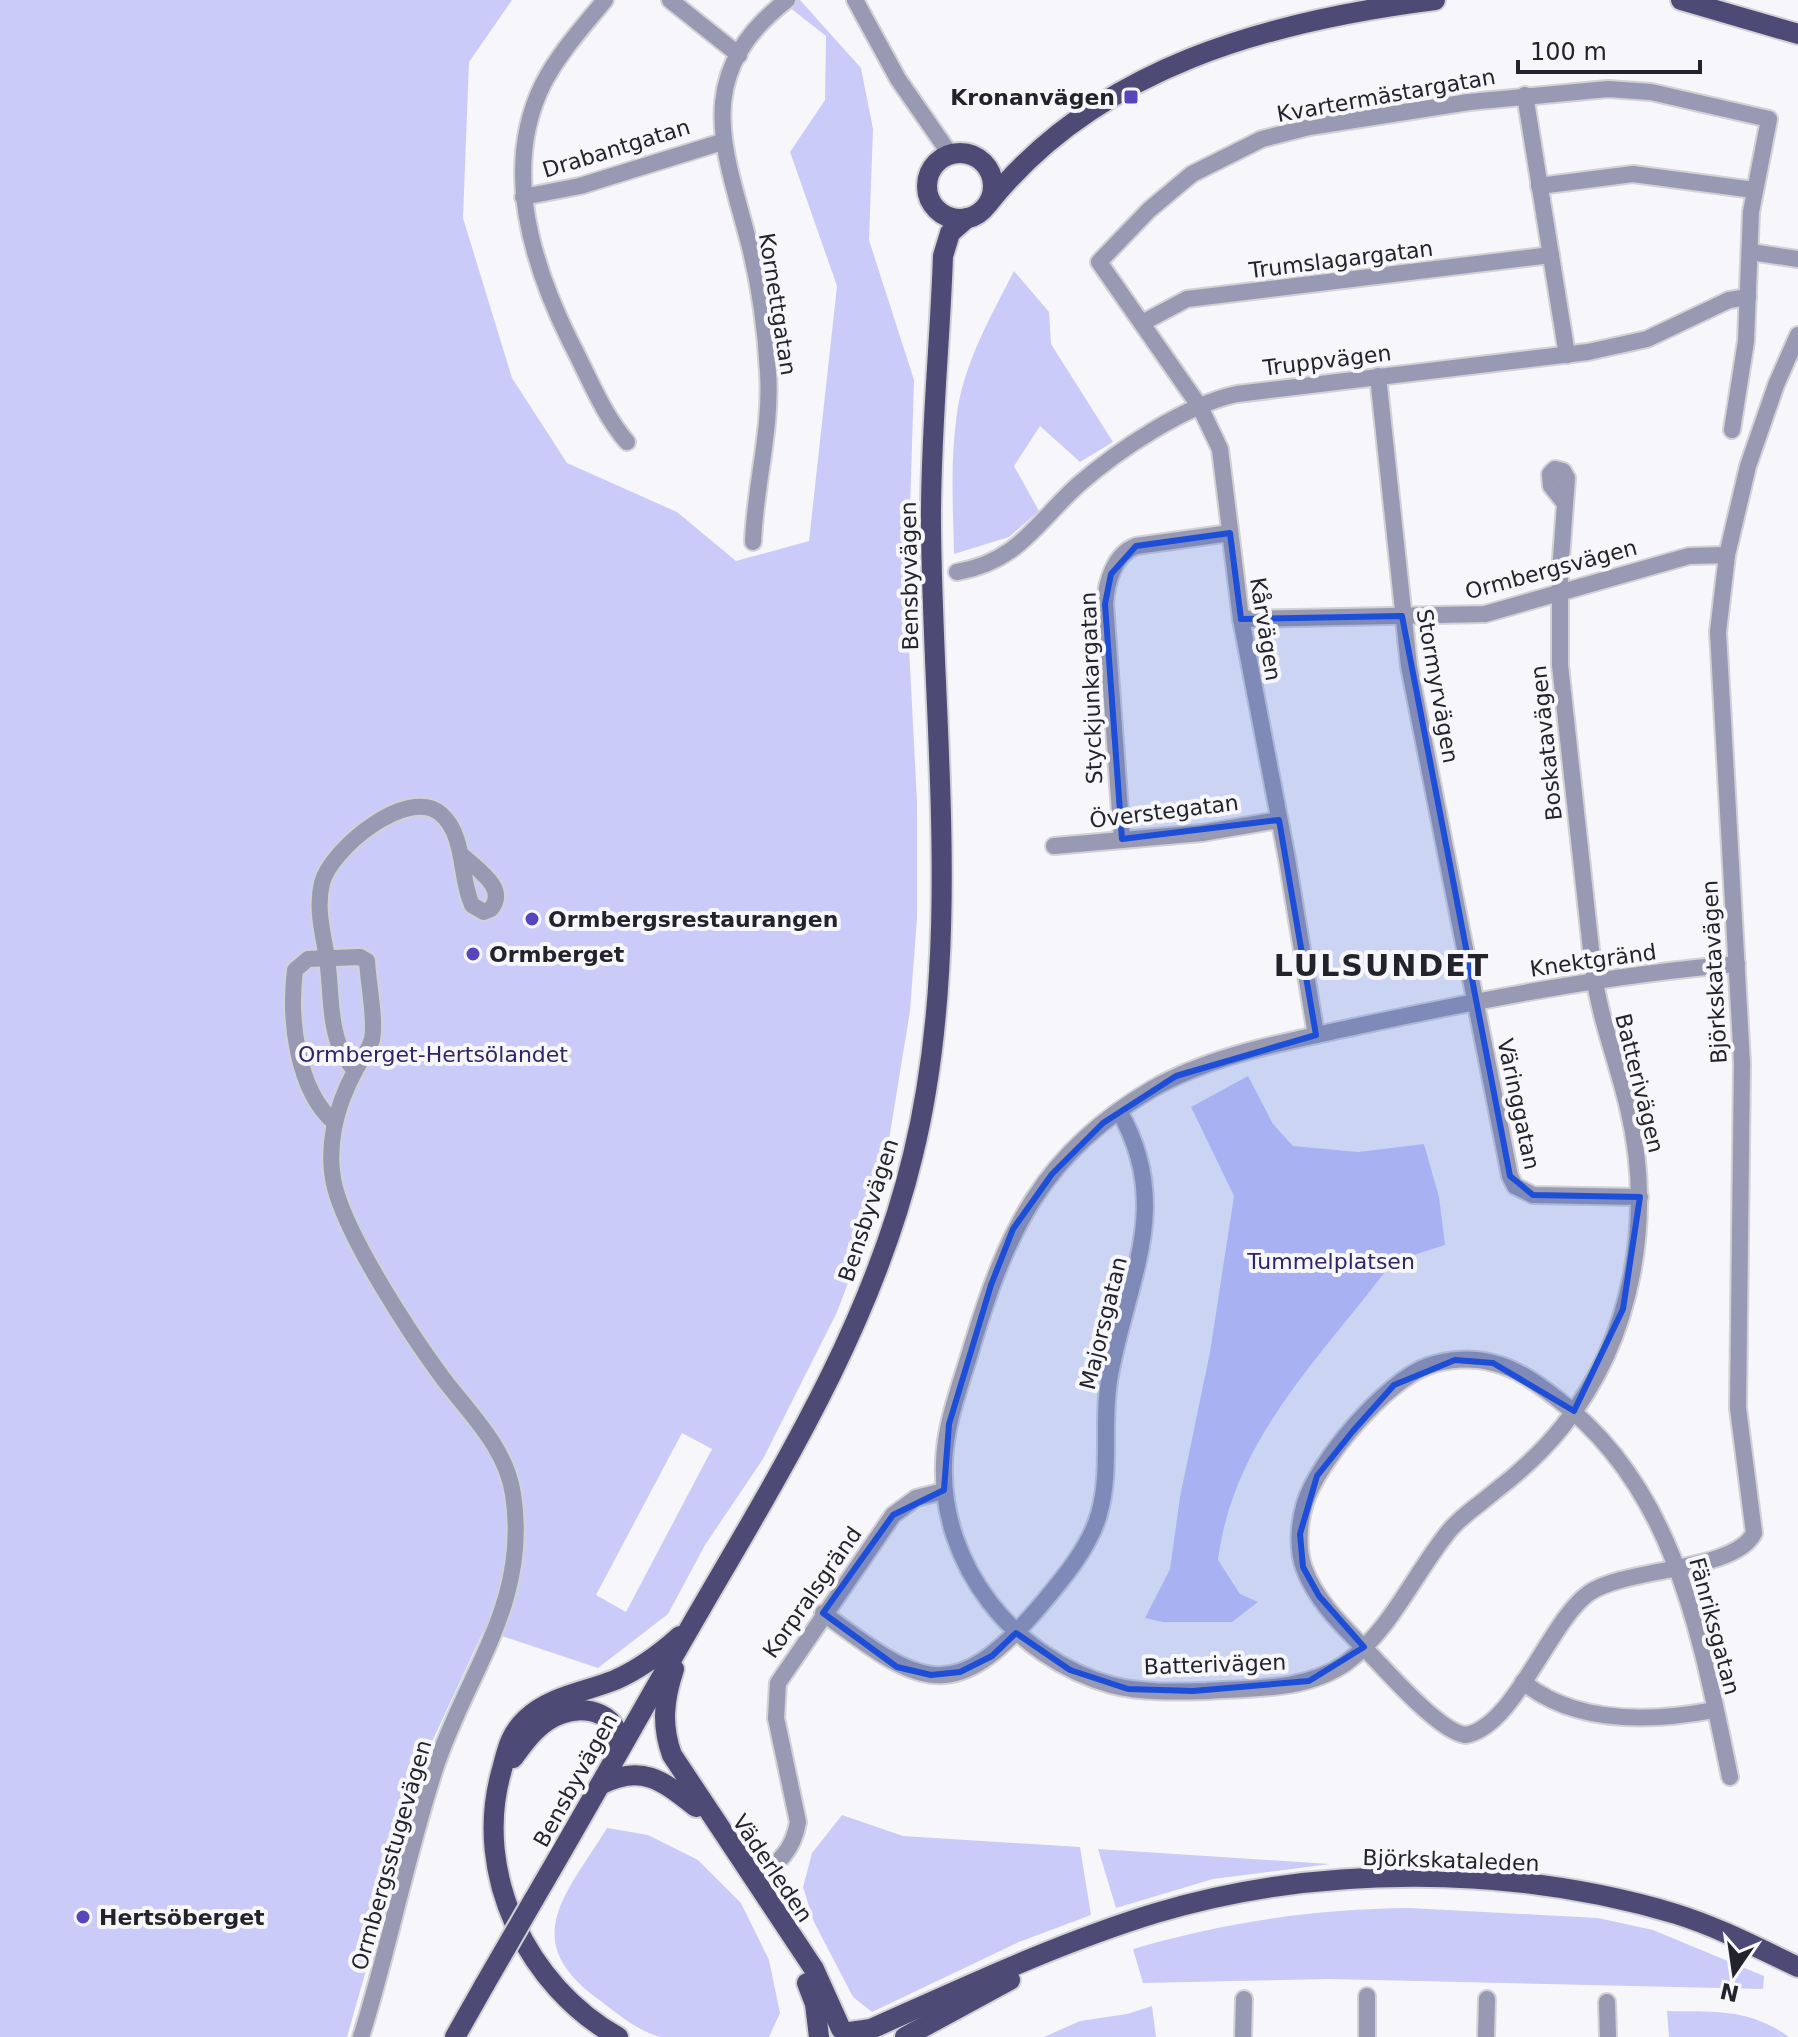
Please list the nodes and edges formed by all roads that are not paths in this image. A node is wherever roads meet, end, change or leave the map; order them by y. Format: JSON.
{"nodes":[{"id":1,"x":605,"y":0,"type":"edge"},
{"id":2,"x":670,"y":0,"type":"edge"},
{"id":3,"x":787,"y":0,"type":"edge"},
{"id":4,"x":855,"y":0,"type":"edge"},
{"id":5,"x":1435,"y":0,"type":"edge"},
{"id":6,"x":1681,"y":0,"type":"edge"},
{"id":7,"x":1794,"y":32,"type":"edge"},
{"id":8,"x":739,"y":55,"type":"junction"},
{"id":9,"x":1525,"y":95,"type":"junction"},
{"id":10,"x":722,"y":142,"type":"junction"},
{"id":11,"x":1045,"y":143,"type":"junction"},
{"id":12,"x":950,"y":154,"type":"junction"},
{"id":13,"x":977,"y":158,"type":"junction"},
{"id":14,"x":1539,"y":186,"type":"junction"},
{"id":15,"x":1754,"y":190,"type":"junction"},
{"id":16,"x":928,"y":196,"type":"junction"},
{"id":17,"x":523,"y":197,"type":"junction"},
{"id":18,"x":988,"y":204,"type":"junction"},
{"id":19,"x":967,"y":218,"type":"junction"},
{"id":20,"x":1751,"y":252,"type":"junction"},
{"id":21,"x":1551,"y":255,"type":"junction"},
{"id":22,"x":1798,"y":259,"type":"edge"},
{"id":23,"x":1099,"y":262,"type":"joint"},
{"id":24,"x":942,"y":293,"type":"junction"},
{"id":25,"x":1748,"y":297,"type":"junction"},
{"id":26,"x":1142,"y":323,"type":"junction"},
{"id":27,"x":1798,"y":335,"type":"edge"},
{"id":28,"x":1567,"y":355,"type":"junction"},
{"id":29,"x":1378,"y":376,"type":"junction"},
{"id":30,"x":1200,"y":407,"type":"junction"},
{"id":31,"x":1732,"y":430,"type":"dead end"},
{"id":32,"x":627,"y":442,"type":"dead end"},
{"id":33,"x":1563,"y":501,"type":"dead end"},
{"id":34,"x":1230,"y":533,"type":"junction"},
{"id":35,"x":753,"y":542,"type":"dead end"},
{"id":36,"x":1727,"y":555,"type":"junction"},
{"id":37,"x":957,"y":572,"type":"dead end"},
{"id":38,"x":1560,"y":592,"type":"junction"},
{"id":39,"x":1402,"y":616,"type":"junction"},
{"id":40,"x":1241,"y":619,"type":"junction"},
{"id":41,"x":1279,"y":820,"type":"junction"},
{"id":42,"x":1122,"y":839,"type":"junction"},
{"id":43,"x":1054,"y":846,"type":"dead end"},
{"id":44,"x":460,"y":853,"type":"dead end"},
{"id":45,"x":327,"y":956,"type":"junction"},
{"id":46,"x":1737,"y":964,"type":"junction"},
{"id":47,"x":1595,"y":980,"type":"junction"},
{"id":48,"x":1475,"y":1001,"type":"junction"},
{"id":49,"x":1316,"y":1035,"type":"junction"},
{"id":50,"x":355,"y":1071,"type":"junction"},
{"id":51,"x":1119,"y":1111,"type":"junction"},
{"id":52,"x":335,"y":1123,"type":"junction"},
{"id":53,"x":1640,"y":1197,"type":"junction"},
{"id":54,"x":1574,"y":1411,"type":"junction"},
{"id":55,"x":944,"y":1491,"type":"junction"},
{"id":56,"x":1678,"y":1566,"type":"junction"},
{"id":57,"x":823,"y":1613,"type":"junction"},
{"id":58,"x":695,"y":1618,"type":"junction"},
{"id":59,"x":1016,"y":1633,"type":"junction"},
{"id":60,"x":1364,"y":1647,"type":"junction"},
{"id":61,"x":1523,"y":1682,"type":"junction"},
{"id":62,"x":1714,"y":1710,"type":"junction"},
{"id":63,"x":1477,"y":1733,"type":"joint"},
{"id":64,"x":617,"y":1755,"type":"junction"},
{"id":65,"x":502,"y":1770,"type":"junction"},
{"id":66,"x":1730,"y":1777,"type":"dead end"},
{"id":67,"x":600,"y":1785,"type":"junction"},
{"id":68,"x":711,"y":1819,"type":"junction"},
{"id":69,"x":755,"y":1878,"type":"junction"},
{"id":70,"x":1096,"y":1935,"type":"junction"},
{"id":71,"x":796,"y":1945,"type":"junction"},
{"id":72,"x":1798,"y":1967,"type":"edge"},
{"id":73,"x":1367,"y":1996,"type":"dead end"},
{"id":74,"x":1244,"y":1999,"type":"dead end"},
{"id":75,"x":1487,"y":1999,"type":"dead end"},
{"id":76,"x":1607,"y":2002,"type":"dead end"},
{"id":77,"x":849,"y":2033,"type":"edge"},
{"id":78,"x":361,"y":2037,"type":"edge"},
{"id":79,"x":455,"y":2037,"type":"edge"},
{"id":80,"x":618,"y":2037,"type":"edge"},
{"id":81,"x":819,"y":2037,"type":"edge"},
{"id":82,"x":905,"y":2037,"type":"edge"},
{"id":83,"x":1243,"y":2037,"type":"edge"},
{"id":84,"x":1367,"y":2037,"type":"edge"},
{"id":85,"x":1486,"y":2037,"type":"edge"},
{"id":86,"x":1608,"y":2037,"type":"edge"}],
"edges":[{"from":1,"to":17,"type":"street","name":"Drabantgatan"},
{"from":2,"to":8,"type":"street"},
{"from":3,"to":8,"type":"street","name":"Kornettgatan"},
{"from":4,"to":12,"type":"street"},
{"from":5,"to":11,"type":"main road"},
{"from":6,"to":7,"type":"main road"},
{"from":8,"to":10,"type":"street","name":"Kornettgatan"},
{"from":9,"to":14,"type":"street"},
{"from":9,"to":15,"type":"street","name":"Kvartermästargatan"},
{"from":9,"to":23,"type":"street","name":"Kvartermästargatan"},
{"from":10,"to":17,"type":"street","name":"Drabantgatan"},
{"from":10,"to":35,"type":"street","name":"Kornettgatan"},
{"from":11,"to":13,"type":"main road"},
{"from":11,"to":18,"type":"main road"},
{"from":12,"to":13,"type":"main road"},
{"from":12,"to":16,"type":"main road"},
{"from":13,"to":18,"type":"main road"},
{"from":14,"to":15,"type":"street"},
{"from":14,"to":21,"type":"street"},
{"from":15,"to":20,"type":"street"},
{"from":16,"to":19,"type":"main road"},
{"from":16,"to":24,"type":"main road","name":"Bensbyvägen"},
{"from":17,"to":32,"type":"street","name":"Drabantgatan"},
{"from":18,"to":19,"type":"main road"},
{"from":19,"to":24,"type":"main road","name":"Bensbyvägen"},
{"from":20,"to":22,"type":"street"},
{"from":20,"to":25,"type":"street"},
{"from":21,"to":26,"type":"street","name":"Trumslagargatan"},
{"from":21,"to":28,"type":"street"},
{"from":23,"to":26,"type":"street","name":"Kårvägen"},
{"from":24,"to":58,"type":"main road","name":"Bensbyvägen"},
{"from":25,"to":28,"type":"street","name":"Truppvägen"},
{"from":25,"to":31,"type":"street"},
{"from":26,"to":30,"type":"street","name":"Kårvägen"},
{"from":27,"to":36,"type":"street","name":"Björkskatavägen"},
{"from":28,"to":29,"type":"street","name":"Truppvägen"},
{"from":29,"to":30,"type":"street","name":"Truppvägen"},
{"from":29,"to":39,"type":"street","name":"Stormyrvägen"},
{"from":30,"to":34,"type":"street","name":"Kårvägen"},
{"from":30,"to":37,"type":"street","name":"Truppvägen"},
{"from":33,"to":38,"type":"street","name":"Boskatavägen"},
{"from":34,"to":40,"type":"street","name":"Kårvägen"},
{"from":34,"to":42,"type":"street","name":"Styckjunkargatan"},
{"from":36,"to":38,"type":"street","name":"Ormbergsvägen"},
{"from":36,"to":46,"type":"street","name":"Björkskatavägen"},
{"from":38,"to":39,"type":"street","name":"Ormbergsvägen"},
{"from":38,"to":47,"type":"street","name":"Boskatavägen"},
{"from":39,"to":40,"type":"street","name":"Ormbergsvägen"},
{"from":39,"to":48,"type":"street","name":"Stormyrvägen"},
{"from":40,"to":41,"type":"street","name":"Kårvägen"},
{"from":41,"to":42,"type":"street","name":"Överstegatan"},
{"from":41,"to":49,"type":"street","name":"Kårvägen"},
{"from":42,"to":43,"type":"street","name":"Överstegatan"},
{"from":44,"to":45,"type":"street"},
{"from":45,"to":50,"type":"street"},
{"from":45,"to":50,"type":"street","name":"Ormbergsstugevägen"},
{"from":45,"to":52,"type":"street"},
{"from":46,"to":47,"type":"street","name":"Knektgränd"},
{"from":46,"to":56,"type":"street","name":"Björkskatavägen"},
{"from":47,"to":48,"type":"street","name":"Knektgränd"},
{"from":47,"to":53,"type":"street","name":"Batterivägen"},
{"from":48,"to":49,"type":"street","name":"Knektgränd"},
{"from":48,"to":53,"type":"street","name":"Väringgatan"},
{"from":49,"to":51,"type":"street","name":"Batterivägen"},
{"from":50,"to":52,"type":"street","name":"Ormbergsstugevägen"},
{"from":51,"to":55,"type":"street","name":"Batterivägen"},
{"from":51,"to":59,"type":"street","name":"Majorsgatan"},
{"from":52,"to":78,"type":"street","name":"Ormbergsstugevägen"},
{"from":53,"to":54,"type":"street","name":"Batterivägen"},
{"from":54,"to":56,"type":"street","name":"Fänriksgatan"},
{"from":54,"to":60,"type":"street","name":"Batterivägen"},
{"from":54,"to":60,"type":"street","name":"Fänriksgatan"},
{"from":55,"to":57,"type":"street","name":"Korpralsgränd"},
{"from":55,"to":59,"type":"street","name":"Batterivägen"},
{"from":56,"to":61,"type":"street","name":"Björkskatavägen"},
{"from":56,"to":62,"type":"street","name":"Fänriksgatan"},
{"from":57,"to":59,"type":"street","name":"Majorsgatan"},
{"from":57,"to":69,"type":"street","name":"Korpralsgränd"},
{"from":58,"to":64,"type":"main road","name":"Bensbyvägen"},
{"from":58,"to":65,"type":"main road"},
{"from":58,"to":68,"type":"main road","name":"Väderleden"},
{"from":59,"to":60,"type":"street","name":"Batterivägen"},
{"from":60,"to":63,"type":"street","name":"Fänriksgatan"},
{"from":61,"to":62,"type":"street"},
{"from":61,"to":63,"type":"street","name":"Björkskatavägen"},
{"from":62,"to":66,"type":"street","name":"Fänriksgatan"},
{"from":64,"to":65,"type":"main road"},
{"from":64,"to":67,"type":"main road","name":"Bensbyvägen"},
{"from":65,"to":80,"type":"main road"},
{"from":67,"to":68,"type":"main road","name":"Väderleden"},
{"from":67,"to":79,"type":"main road","name":"Bensbyvägen","bridge":true},
{"from":68,"to":69,"type":"main road","name":"Väderleden"},
{"from":69,"to":71,"type":"main road","name":"Väderleden"},
{"from":70,"to":72,"type":"main road","name":"Björkskataleden"},
{"from":70,"to":77,"type":"main road","name":"Björkskataleden"},
{"from":70,"to":82,"type":"main road","name":"Björkskataleden"},
{"from":71,"to":77,"type":"main road","name":"Väderleden"},
{"from":71,"to":81,"type":"main road","name":"Väderleden"},
{"from":73,"to":84,"type":"street"},
{"from":74,"to":83,"type":"street"},
{"from":75,"to":85,"type":"street"},
{"from":76,"to":86,"type":"street"},
{"from":77,"to":81,"type":"main road","name":"Björkskataleden"}]}
